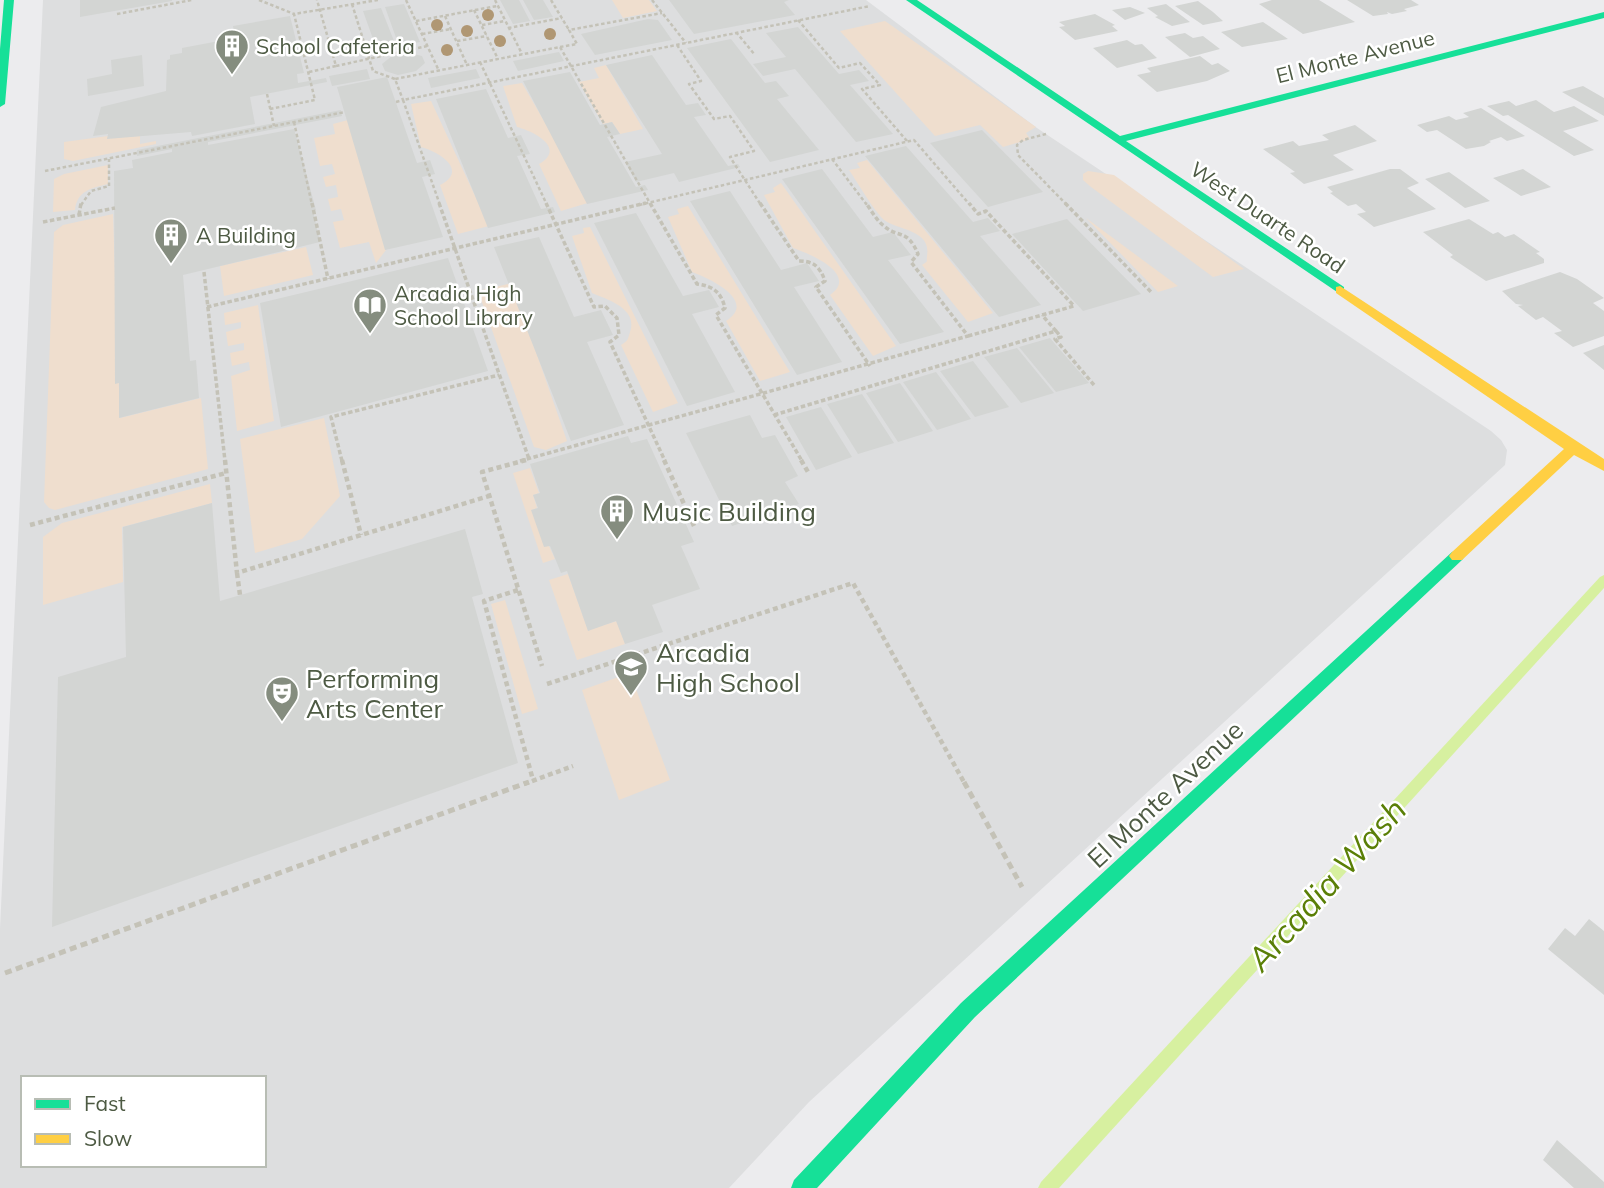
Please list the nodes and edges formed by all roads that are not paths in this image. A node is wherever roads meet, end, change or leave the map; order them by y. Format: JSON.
{"nodes":[{"id":1,"x":9,"y":0,"type":"edge"},
{"id":2,"x":911,"y":0,"type":"edge"},
{"id":3,"x":1604,"y":15,"type":"edge"},
{"id":4,"x":0,"y":104,"type":"edge"},
{"id":5,"x":1117,"y":140,"type":"junction"},
{"id":6,"x":1573,"y":448,"type":"junction"},
{"id":7,"x":1604,"y":466,"type":"edge"},
{"id":8,"x":802,"y":1188,"type":"edge"}],
"edges":[{"from":1,"to":4,"type":"street"},
{"from":2,"to":5,"type":"street","name":"West Duarte Road"},
{"from":3,"to":5,"type":"street","name":"El Monte Avenue"},
{"from":5,"to":6,"type":"street","name":"West Duarte Road"},
{"from":6,"to":7,"type":"street","name":"West Duarte Road"},
{"from":6,"to":8,"type":"street","name":"El Monte Avenue"}]}
